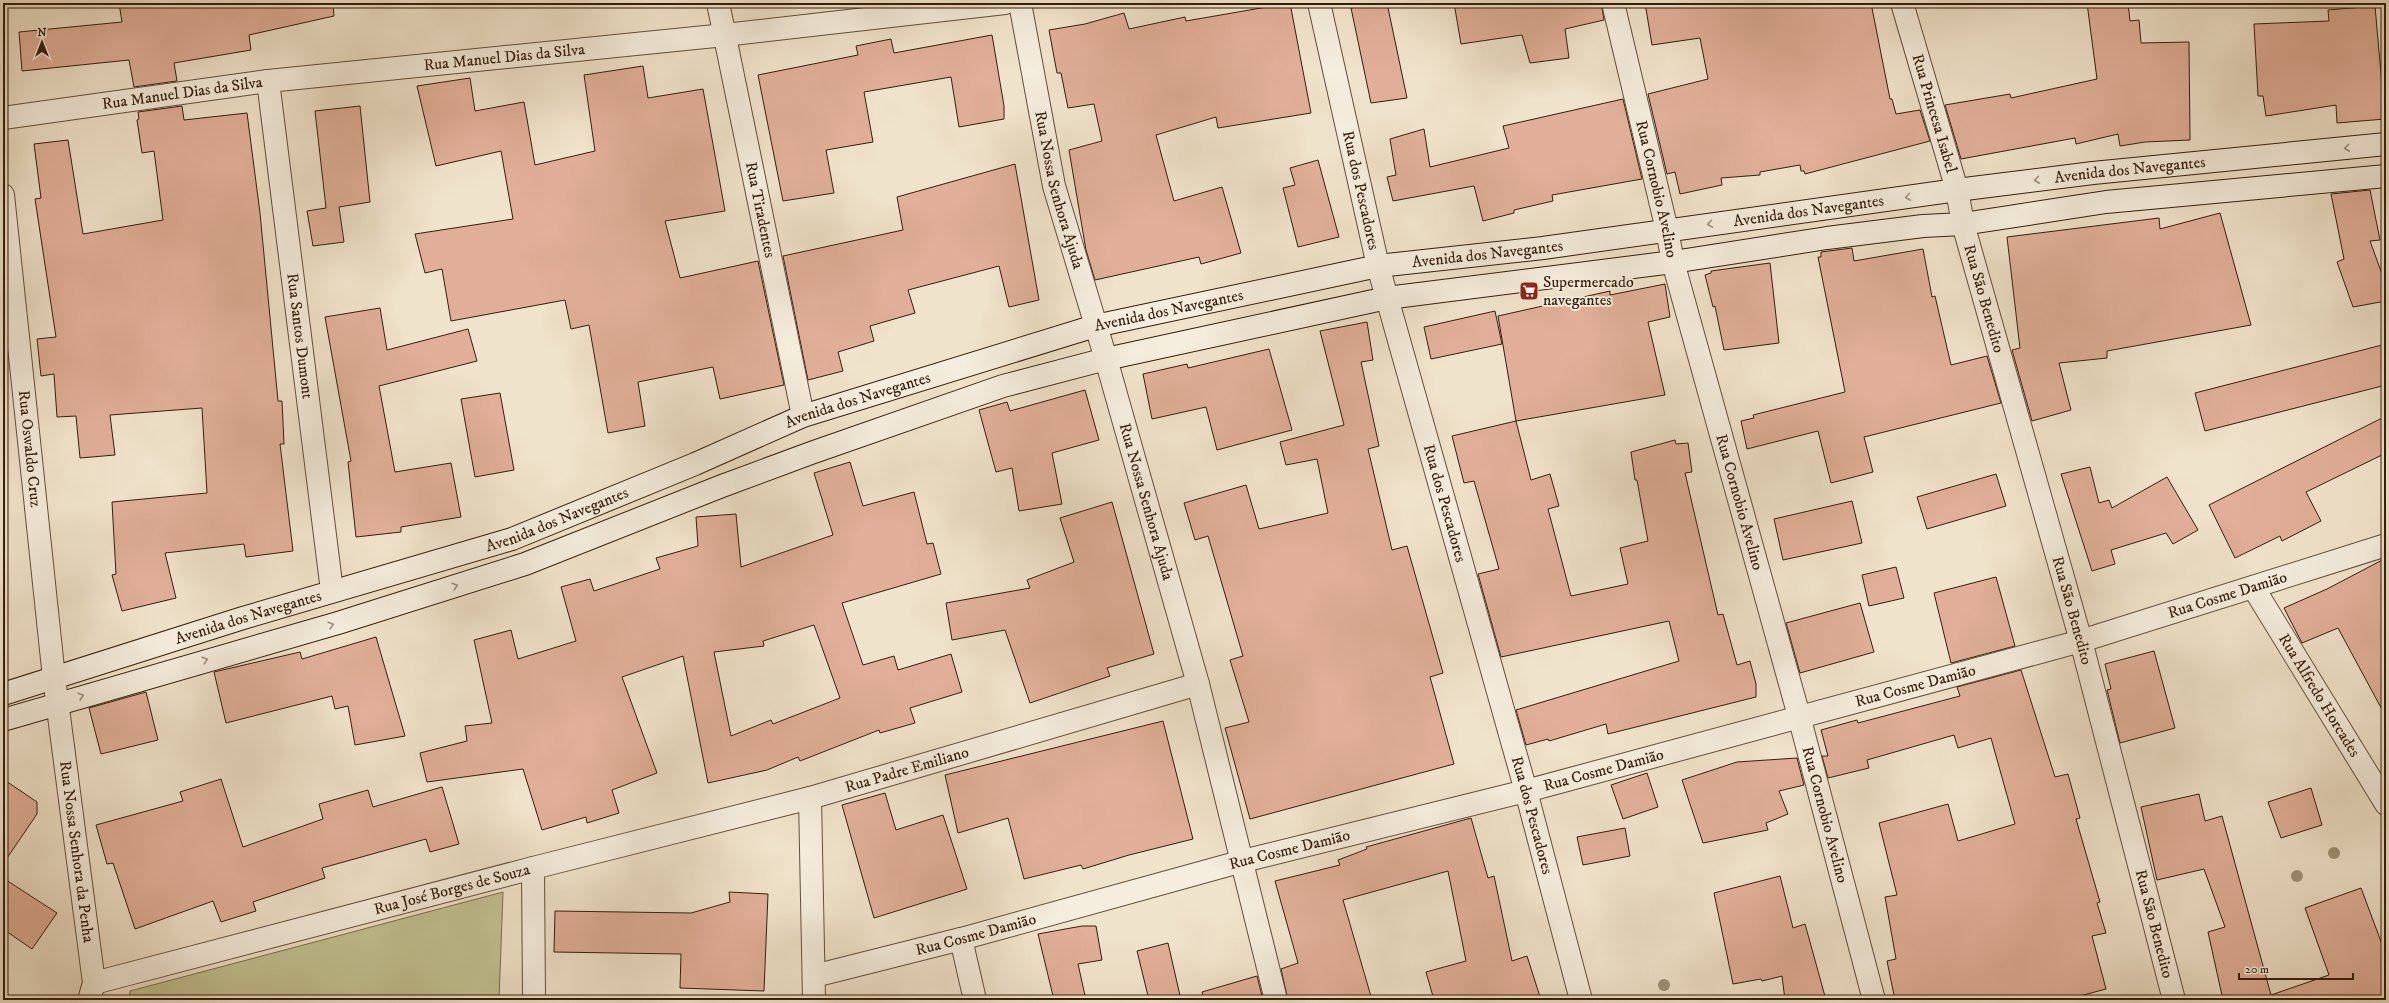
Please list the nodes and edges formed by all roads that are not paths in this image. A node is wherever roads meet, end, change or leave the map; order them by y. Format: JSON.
{"nodes":[{"id":1,"x":718,"y":3,"type":"edge"},
{"id":2,"x":1005,"y":3,"type":"edge"},
{"id":3,"x":1020,"y":3,"type":"edge"},
{"id":4,"x":1319,"y":3,"type":"edge"},
{"id":5,"x":1613,"y":3,"type":"edge"},
{"id":6,"x":1902,"y":3,"type":"edge"},
{"id":7,"x":725,"y":35,"type":"junction"},
{"id":8,"x":268,"y":81,"type":"junction"},
{"id":9,"x":3,"y":118,"type":"edge"},
{"id":10,"x":2386,"y":144,"type":"edge"},
{"id":11,"x":2386,"y":176,"type":"edge"},
{"id":12,"x":1957,"y":190,"type":"junction"},
{"id":13,"x":3,"y":195,"type":"edge"},
{"id":14,"x":1963,"y":224,"type":"junction"},
{"id":15,"x":1668,"y":230,"type":"junction"},
{"id":16,"x":1673,"y":262,"type":"junction"},
{"id":17,"x":1378,"y":266,"type":"junction"},
{"id":18,"x":1387,"y":298,"type":"junction"},
{"id":19,"x":1094,"y":326,"type":"junction"},
{"id":20,"x":1106,"y":358,"type":"junction"},
{"id":21,"x":803,"y":416,"type":"junction"},
{"id":22,"x":2386,"y":544,"type":"edge"},
{"id":23,"x":2253,"y":587,"type":"junction"},
{"id":24,"x":332,"y":591,"type":"junction"},
{"id":25,"x":2081,"y":640,"type":"junction"},
{"id":26,"x":54,"y":678,"type":"junction"},
{"id":27,"x":1198,"y":684,"type":"junction"},
{"id":28,"x":3,"y":694,"type":"edge"},
{"id":29,"x":58,"y":702,"type":"junction"},
{"id":30,"x":1799,"y":716,"type":"junction"},
{"id":31,"x":3,"y":720,"type":"edge"},
{"id":32,"x":1526,"y":791,"type":"junction"},
{"id":33,"x":810,"y":798,"type":"junction"},
{"id":34,"x":2386,"y":804,"type":"edge"},
{"id":35,"x":1243,"y":861,"type":"junction"},
{"id":36,"x":533,"y":868,"type":"junction"},
{"id":37,"x":961,"y":939,"type":"junction"},
{"id":38,"x":814,"y":976,"type":"junction"},
{"id":39,"x":91,"y":991,"type":"edge"},
{"id":40,"x":534,"y":1000,"type":"edge"},
{"id":41,"x":814,"y":1000,"type":"edge"},
{"id":42,"x":975,"y":1000,"type":"edge"},
{"id":43,"x":1276,"y":1000,"type":"edge"},
{"id":44,"x":1581,"y":1000,"type":"edge"},
{"id":45,"x":1874,"y":1000,"type":"edge"},
{"id":46,"x":2174,"y":1000,"type":"edge"}],
"edges":[{"from":1,"to":7,"type":"street","name":"Rua Tiradentes"},
{"from":2,"to":7,"type":"street","name":"Rua Manuel Dias da Silva"},
{"from":3,"to":19,"type":"street","name":"Rua Nossa Senhora Ajuda"},
{"from":4,"to":17,"type":"street","name":"Rua dos Pescadores"},
{"from":5,"to":15,"type":"street","name":"Rua Cornobio Avelino"},
{"from":6,"to":12,"type":"street","name":"Rua Princesa Isabel"},
{"from":7,"to":8,"type":"street","name":"Rua Manuel Dias da Silva"},
{"from":7,"to":21,"type":"street","name":"Rua Tiradentes"},
{"from":8,"to":9,"type":"street","name":"Rua Manuel Dias da Silva"},
{"from":8,"to":24,"type":"street","name":"Rua Santos Dumont"},
{"from":10,"to":12,"type":"street","name":"Avenida dos Navegantes","one_way":true},
{"from":11,"to":14,"type":"street","name":"Avenida dos Navegantes"},
{"from":12,"to":14,"type":"street","name":"Rua Princesa Isabel"},
{"from":12,"to":15,"type":"street","name":"Avenida dos Navegantes","one_way":true},
{"from":13,"to":26,"type":"street","name":"Rua Oswaldo Cruz"},
{"from":14,"to":16,"type":"street","name":"Avenida dos Navegantes"},
{"from":14,"to":25,"type":"street","name":"Rua São Benedito"},
{"from":15,"to":16,"type":"street","name":"Rua Cornobio Avelino"},
{"from":15,"to":17,"type":"street","name":"Avenida dos Navegantes"},
{"from":16,"to":18,"type":"street","name":"Avenida dos Navegantes"},
{"from":16,"to":30,"type":"street","name":"Rua Cornobio Avelino"},
{"from":17,"to":18,"type":"street","name":"Rua dos Pescadores"},
{"from":17,"to":19,"type":"street","name":"Avenida dos Navegantes"},
{"from":18,"to":20,"type":"street","name":"Avenida dos Navegantes"},
{"from":18,"to":32,"type":"street","name":"Rua dos Pescadores"},
{"from":19,"to":20,"type":"street","name":"Rua Nossa Senhora Ajuda"},
{"from":19,"to":21,"type":"street","name":"Avenida dos Navegantes"},
{"from":20,"to":27,"type":"street","name":"Rua Nossa Senhora Ajuda"},
{"from":29,"to":20,"type":"street","name":"Avenida dos Navegantes","one_way":true},
{"from":21,"to":24,"type":"street","name":"Avenida dos Navegantes"},
{"from":22,"to":23,"type":"street","name":"Rua Cosme Damião"},
{"from":23,"to":25,"type":"street","name":"Rua Cosme Damião"},
{"from":23,"to":34,"type":"street","name":"Rua Alfredo Horcades"},
{"from":24,"to":26,"type":"street","name":"Avenida dos Navegantes"},
{"from":25,"to":30,"type":"street","name":"Rua Cosme Damião"},
{"from":25,"to":46,"type":"street","name":"Rua São Benedito"},
{"from":26,"to":28,"type":"street","name":"Avenida dos Navegantes"},
{"from":26,"to":29,"type":"street","name":"Rua Oswaldo Cruz"},
{"from":27,"to":33,"type":"street","name":"Rua Padre Emiliano"},
{"from":27,"to":35,"type":"street","name":"Rua Nossa Senhora Ajuda"},
{"from":29,"to":31,"type":"street","name":"Avenida dos Navegantes"},
{"from":29,"to":39,"type":"street","name":"Rua Nossa Senhora da Penha"},
{"from":30,"to":32,"type":"street","name":"Rua Cosme Damião"},
{"from":30,"to":45,"type":"street","name":"Rua Cornobio Avelino"},
{"from":32,"to":35,"type":"street","name":"Rua Cosme Damião"},
{"from":32,"to":44,"type":"street","name":"Rua dos Pescadores"},
{"from":33,"to":36,"type":"street","name":"Rua José Borges de Souza"},
{"from":33,"to":38,"type":"street"},
{"from":35,"to":37,"type":"street","name":"Rua Cosme Damião"},
{"from":35,"to":43,"type":"street","name":"Rua Nossa Senhora Ajuda"},
{"from":36,"to":39,"type":"street","name":"Rua José Borges de Souza"},
{"from":36,"to":40,"type":"street"},
{"from":37,"to":38,"type":"street","name":"Rua Cosme Damião"},
{"from":37,"to":42,"type":"street"},
{"from":38,"to":41,"type":"street"}]}
